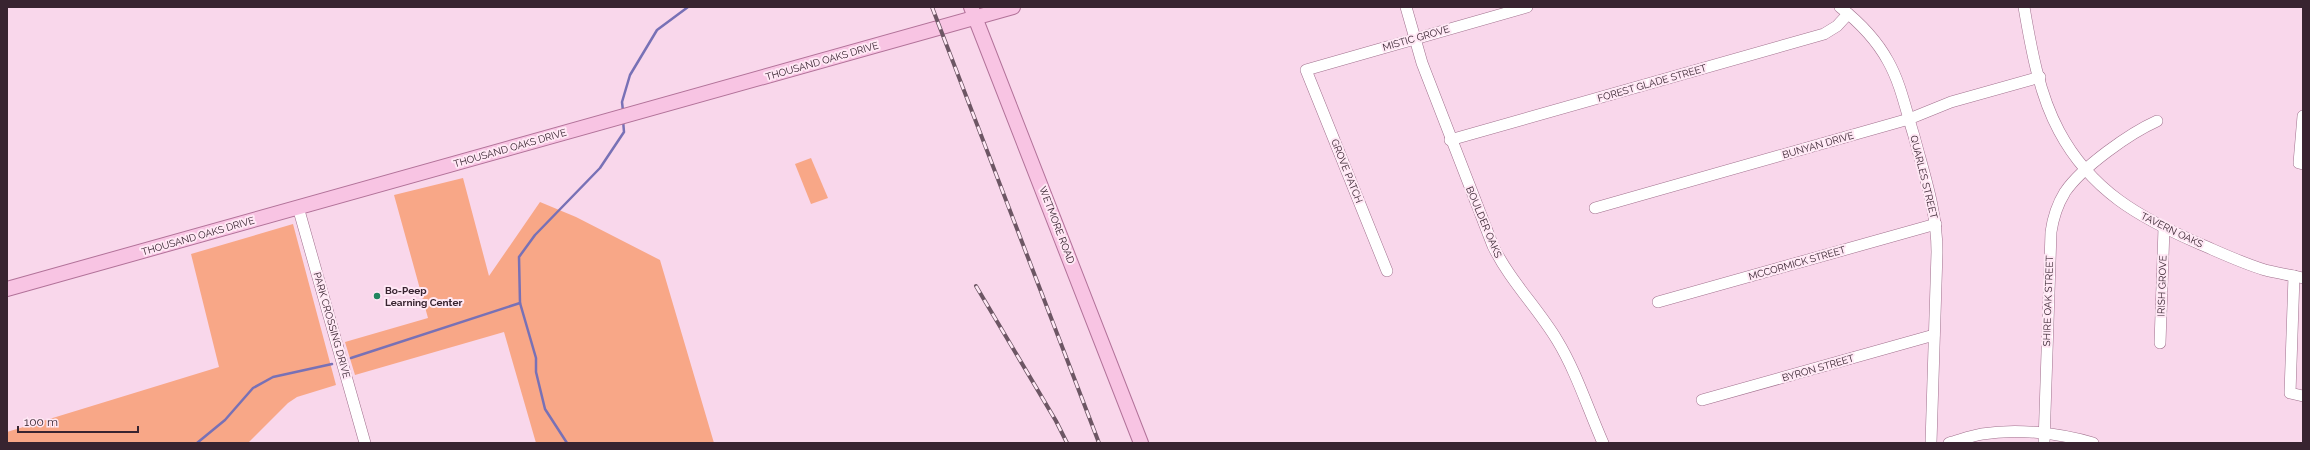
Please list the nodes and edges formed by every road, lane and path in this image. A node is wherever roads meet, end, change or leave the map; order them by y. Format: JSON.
{"nodes":[{"id":1,"x":1013,"y":7,"type":"edge"},
{"id":2,"x":1406,"y":7,"type":"edge"},
{"id":3,"x":1527,"y":7,"type":"edge"},
{"id":4,"x":2024,"y":7,"type":"edge"},
{"id":5,"x":1844,"y":10,"type":"edge"},
{"id":6,"x":974,"y":12,"type":"edge"},
{"id":7,"x":1414,"y":39,"type":"junction"},
{"id":8,"x":1306,"y":70,"type":"joint"},
{"id":9,"x":2040,"y":77,"type":"junction"},
{"id":10,"x":2303,"y":116,"type":"edge"},
{"id":11,"x":1909,"y":119,"type":"junction"},
{"id":12,"x":2157,"y":121,"type":"dead end"},
{"id":13,"x":1450,"y":140,"type":"junction"},
{"id":14,"x":2301,"y":163,"type":"edge"},
{"id":15,"x":2086,"y":170,"type":"junction"},
{"id":16,"x":298,"y":208,"type":"junction"},
{"id":17,"x":1595,"y":208,"type":"dead end"},
{"id":18,"x":1936,"y":224,"type":"junction"},
{"id":19,"x":2164,"y":228,"type":"junction"},
{"id":20,"x":1387,"y":271,"type":"dead end"},
{"id":21,"x":2299,"y":277,"type":"edge"},
{"id":22,"x":7,"y":289,"type":"edge"},
{"id":23,"x":1658,"y":302,"type":"dead end"},
{"id":24,"x":1934,"y":335,"type":"junction"},
{"id":25,"x":2160,"y":343,"type":"dead end"},
{"id":26,"x":2303,"y":396,"type":"edge"},
{"id":27,"x":1702,"y":400,"type":"dead end"},
{"id":28,"x":2044,"y":438,"type":"edge"},
{"id":29,"x":365,"y":443,"type":"edge"},
{"id":30,"x":1141,"y":443,"type":"edge"},
{"id":31,"x":1603,"y":443,"type":"edge"},
{"id":32,"x":1931,"y":443,"type":"edge"},
{"id":33,"x":1949,"y":443,"type":"edge"},
{"id":34,"x":2093,"y":443,"type":"edge"}],
"edges":[{"from":1,"to":6,"type":"main road","name":"THOUSAND OAKS DRIVE"},
{"from":2,"to":7,"type":"street","name":"BOULDER OAKS"},
{"from":3,"to":7,"type":"street","name":"MISTIC GROVE"},
{"from":4,"to":9,"type":"street","name":"TAVERN OAKS"},
{"from":5,"to":11,"type":"street","name":"QUARLES STREET"},
{"from":5,"to":13,"type":"street","name":"FOREST GLADE STREET"},
{"from":6,"to":16,"type":"main road","name":"THOUSAND OAKS DRIVE"},
{"from":6,"to":30,"type":"main road","name":"WETMORE ROAD"},
{"from":7,"to":8,"type":"street","name":"MISTIC GROVE"},
{"from":7,"to":13,"type":"street","name":"BOULDER OAKS"},
{"from":8,"to":20,"type":"street","name":"GROVE PATCH"},
{"from":9,"to":11,"type":"street","name":"BUNYAN DRIVE"},
{"from":9,"to":15,"type":"street","name":"TAVERN OAKS"},
{"from":10,"to":14,"type":"street"},
{"from":11,"to":17,"type":"street","name":"BUNYAN DRIVE"},
{"from":11,"to":18,"type":"street","name":"QUARLES STREET"},
{"from":12,"to":15,"type":"street","name":"SHIRE OAK STREET"},
{"from":13,"to":31,"type":"street","name":"BOULDER OAKS"},
{"from":15,"to":19,"type":"street","name":"TAVERN OAKS"},
{"from":15,"to":28,"type":"street","name":"SHIRE OAK STREET"},
{"from":16,"to":22,"type":"main road","name":"THOUSAND OAKS DRIVE"},
{"from":16,"to":29,"type":"street","name":"PARK CROSSING DRIVE"},
{"from":18,"to":23,"type":"street","name":"MCCORMICK STREET"},
{"from":18,"to":24,"type":"street","name":"QUARLES STREET"},
{"from":19,"to":21,"type":"street","name":"TAVERN OAKS"},
{"from":19,"to":25,"type":"street","name":"IRISH GROVE"},
{"from":21,"to":26,"type":"street"},
{"from":24,"to":27,"type":"street","name":"BYRON STREET"},
{"from":24,"to":32,"type":"street","name":"QUARLES STREET"},
{"from":28,"to":33,"type":"street"},
{"from":28,"to":34,"type":"street"}]}
